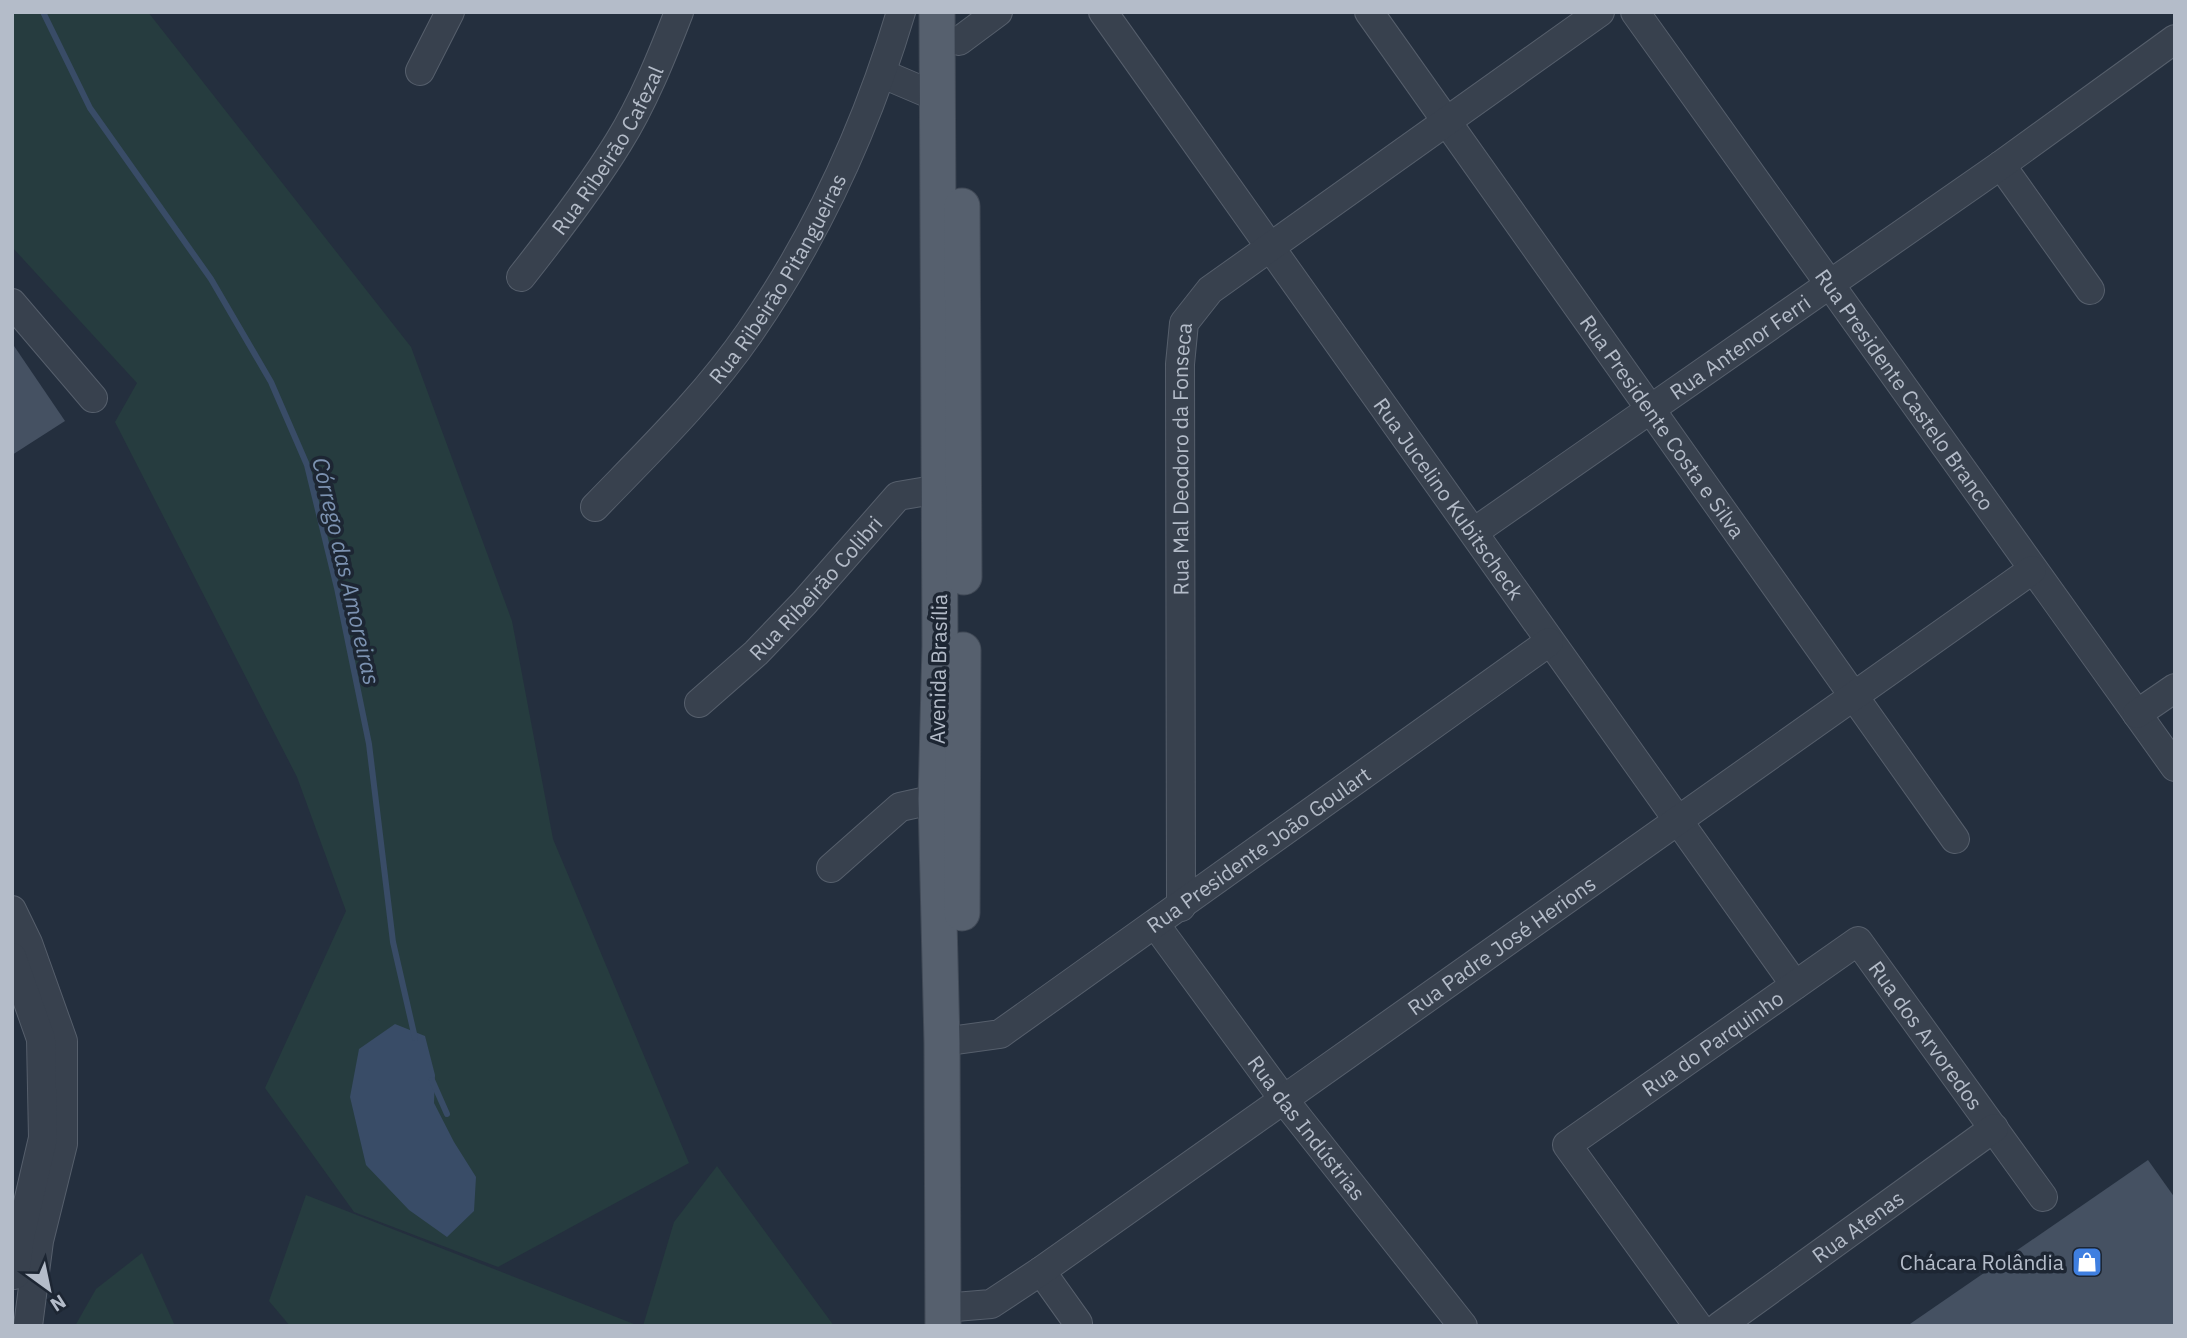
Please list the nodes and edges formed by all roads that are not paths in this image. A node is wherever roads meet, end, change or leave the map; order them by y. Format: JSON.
{"nodes":[{"id":1,"x":450,"y":12,"type":"edge"},
{"id":2,"x":679,"y":12,"type":"edge"},
{"id":3,"x":901,"y":12,"type":"edge"},
{"id":4,"x":937,"y":12,"type":"edge"},
{"id":5,"x":998,"y":12,"type":"edge"},
{"id":6,"x":1102,"y":12,"type":"edge"},
{"id":7,"x":1369,"y":12,"type":"edge"},
{"id":8,"x":1600,"y":12,"type":"edge"},
{"id":9,"x":1635,"y":12,"type":"edge"},
{"id":10,"x":959,"y":27,"type":"edge"},
{"id":11,"x":2175,"y":39,"type":"edge"},
{"id":12,"x":420,"y":71,"type":"dead end"},
{"id":13,"x":883,"y":74,"type":"junction"},
{"id":14,"x":937,"y":97,"type":"junction"},
{"id":15,"x":1448,"y":121,"type":"junction"},
{"id":16,"x":2001,"y":165,"type":"junction"},
{"id":17,"x":1270,"y":248,"type":"junction"},
{"id":18,"x":521,"y":277,"type":"dead end"},
{"id":19,"x":1830,"y":283,"type":"junction"},
{"id":20,"x":2090,"y":290,"type":"dead end"},
{"id":21,"x":12,"y":303,"type":"edge"},
{"id":22,"x":93,"y":398,"type":"dead end"},
{"id":23,"x":1652,"y":410,"type":"junction"},
{"id":24,"x":939,"y":489,"type":"junction"},
{"id":25,"x":595,"y":507,"type":"dead end"},
{"id":26,"x":1474,"y":532,"type":"junction"},
{"id":27,"x":2032,"y":570,"type":"junction"},
{"id":28,"x":1549,"y":642,"type":"junction"},
{"id":29,"x":2175,"y":688,"type":"edge"},
{"id":30,"x":1854,"y":695,"type":"junction"},
{"id":31,"x":699,"y":703,"type":"dead end"},
{"id":32,"x":2137,"y":714,"type":"junction"},
{"id":33,"x":2175,"y":767,"type":"edge"},
{"id":34,"x":936,"y":799,"type":"junction"},
{"id":35,"x":1679,"y":821,"type":"junction"},
{"id":36,"x":1955,"y":839,"type":"dead end"},
{"id":37,"x":831,"y":868,"type":"dead end"},
{"id":38,"x":1181,"y":906,"type":"junction"},
{"id":39,"x":12,"y":909,"type":"edge"},
{"id":40,"x":1155,"y":924,"type":"junction"},
{"id":41,"x":1858,"y":941,"type":"joint"},
{"id":42,"x":12,"y":957,"type":"edge"},
{"id":43,"x":1795,"y":985,"type":"junction"},
{"id":44,"x":952,"y":1041,"type":"junction"},
{"id":45,"x":1284,"y":1100,"type":"junction"},
{"id":46,"x":1994,"y":1128,"type":"junction"},
{"id":47,"x":2043,"y":1197,"type":"dead end"},
{"id":48,"x":1034,"y":1276,"type":"junction"},
{"id":49,"x":12,"y":1295,"type":"edge"},
{"id":50,"x":954,"y":1316,"type":"edge"},
{"id":51,"x":1078,"y":1324,"type":"edge"},
{"id":52,"x":28,"y":1326,"type":"edge"},
{"id":53,"x":1463,"y":1326,"type":"edge"},
{"id":54,"x":1698,"y":1326,"type":"edge"},
{"id":55,"x":1720,"y":1326,"type":"edge"}],
"edges":[{"from":1,"to":12,"type":"street"},
{"from":2,"to":18,"type":"street","name":"Rua Ribeirão Cafezal"},
{"from":3,"to":13,"type":"street","name":"Rua Ribeirão Pitangueiras"},
{"from":4,"to":14,"type":"main road","name":"Avenida Brasília"},
{"from":5,"to":10,"type":"street"},
{"from":6,"to":17,"type":"street","name":"Rua Jucelino Kubitscheck"},
{"from":7,"to":15,"type":"street","name":"Rua Presidente Costa e Silva"},
{"from":8,"to":15,"type":"street","name":"Rua Mal Deodoro da Fonseca"},
{"from":9,"to":19,"type":"street","name":"Rua Presidente Castelo Branco"},
{"from":10,"to":44,"type":"main road","name":"Avenida Brasília"},
{"from":11,"to":16,"type":"street","name":"Rua Antenor Ferri"},
{"from":13,"to":14,"type":"street"},
{"from":13,"to":25,"type":"street","name":"Rua Ribeirão Pitangueiras"},
{"from":14,"to":24,"type":"main road","name":"Avenida Brasília"},
{"from":15,"to":17,"type":"street","name":"Rua Mal Deodoro da Fonseca"},
{"from":15,"to":23,"type":"street","name":"Rua Presidente Costa e Silva"},
{"from":16,"to":19,"type":"street","name":"Rua Antenor Ferri"},
{"from":16,"to":20,"type":"street"},
{"from":17,"to":26,"type":"street","name":"Rua Jucelino Kubitscheck"},
{"from":17,"to":38,"type":"street","name":"Rua Mal Deodoro da Fonseca"},
{"from":19,"to":23,"type":"street","name":"Rua Antenor Ferri"},
{"from":19,"to":27,"type":"street","name":"Rua Presidente Castelo Branco"},
{"from":21,"to":22,"type":"street"},
{"from":23,"to":26,"type":"street","name":"Rua Antenor Ferri"},
{"from":23,"to":30,"type":"street","name":"Rua Presidente Costa e Silva"},
{"from":24,"to":31,"type":"street","name":"Rua Ribeirão Colibri"},
{"from":24,"to":34,"type":"main road","name":"Avenida Brasília"},
{"from":26,"to":28,"type":"street","name":"Rua Jucelino Kubitscheck"},
{"from":27,"to":30,"type":"street","name":"Rua Padre José Herions"},
{"from":27,"to":32,"type":"street","name":"Rua Presidente Castelo Branco"},
{"from":28,"to":35,"type":"street","name":"Rua Jucelino Kubitscheck"},
{"from":28,"to":38,"type":"street","name":"Rua Presidente João Goulart"},
{"from":29,"to":32,"type":"street"},
{"from":30,"to":35,"type":"street","name":"Rua Padre José Herions"},
{"from":30,"to":36,"type":"street","name":"Rua Presidente Costa e Silva"},
{"from":32,"to":33,"type":"street","name":"Rua Presidente Castelo Branco"},
{"from":34,"to":37,"type":"street"},
{"from":34,"to":44,"type":"main road","name":"Avenida Brasília"},
{"from":35,"to":43,"type":"street","name":"Rua Jucelino Kubitscheck"},
{"from":35,"to":45,"type":"street","name":"Rua Padre José Herions"},
{"from":38,"to":40,"type":"street","name":"Rua Presidente João Goulart"},
{"from":39,"to":52,"type":"street"},
{"from":40,"to":44,"type":"street","name":"Rua Presidente João Goulart"},
{"from":40,"to":45,"type":"street","name":"Rua das Indústrias"},
{"from":41,"to":43,"type":"street","name":"Rua do Parquinho"},
{"from":41,"to":46,"type":"street","name":"Rua dos Arvoredos"},
{"from":42,"to":49,"type":"street"},
{"from":43,"to":54,"type":"street","name":"Rua do Parquinho"},
{"from":44,"to":50,"type":"main road","name":"Avenida Brasília"},
{"from":45,"to":48,"type":"street","name":"Rua Padre José Herions"},
{"from":45,"to":53,"type":"street","name":"Rua das Indústrias"},
{"from":46,"to":47,"type":"street","name":"Rua dos Arvoredos"},
{"from":46,"to":55,"type":"street","name":"Rua Atenas"},
{"from":48,"to":50,"type":"street","name":"Rua Padre José Herions"},
{"from":48,"to":51,"type":"street"}]}
